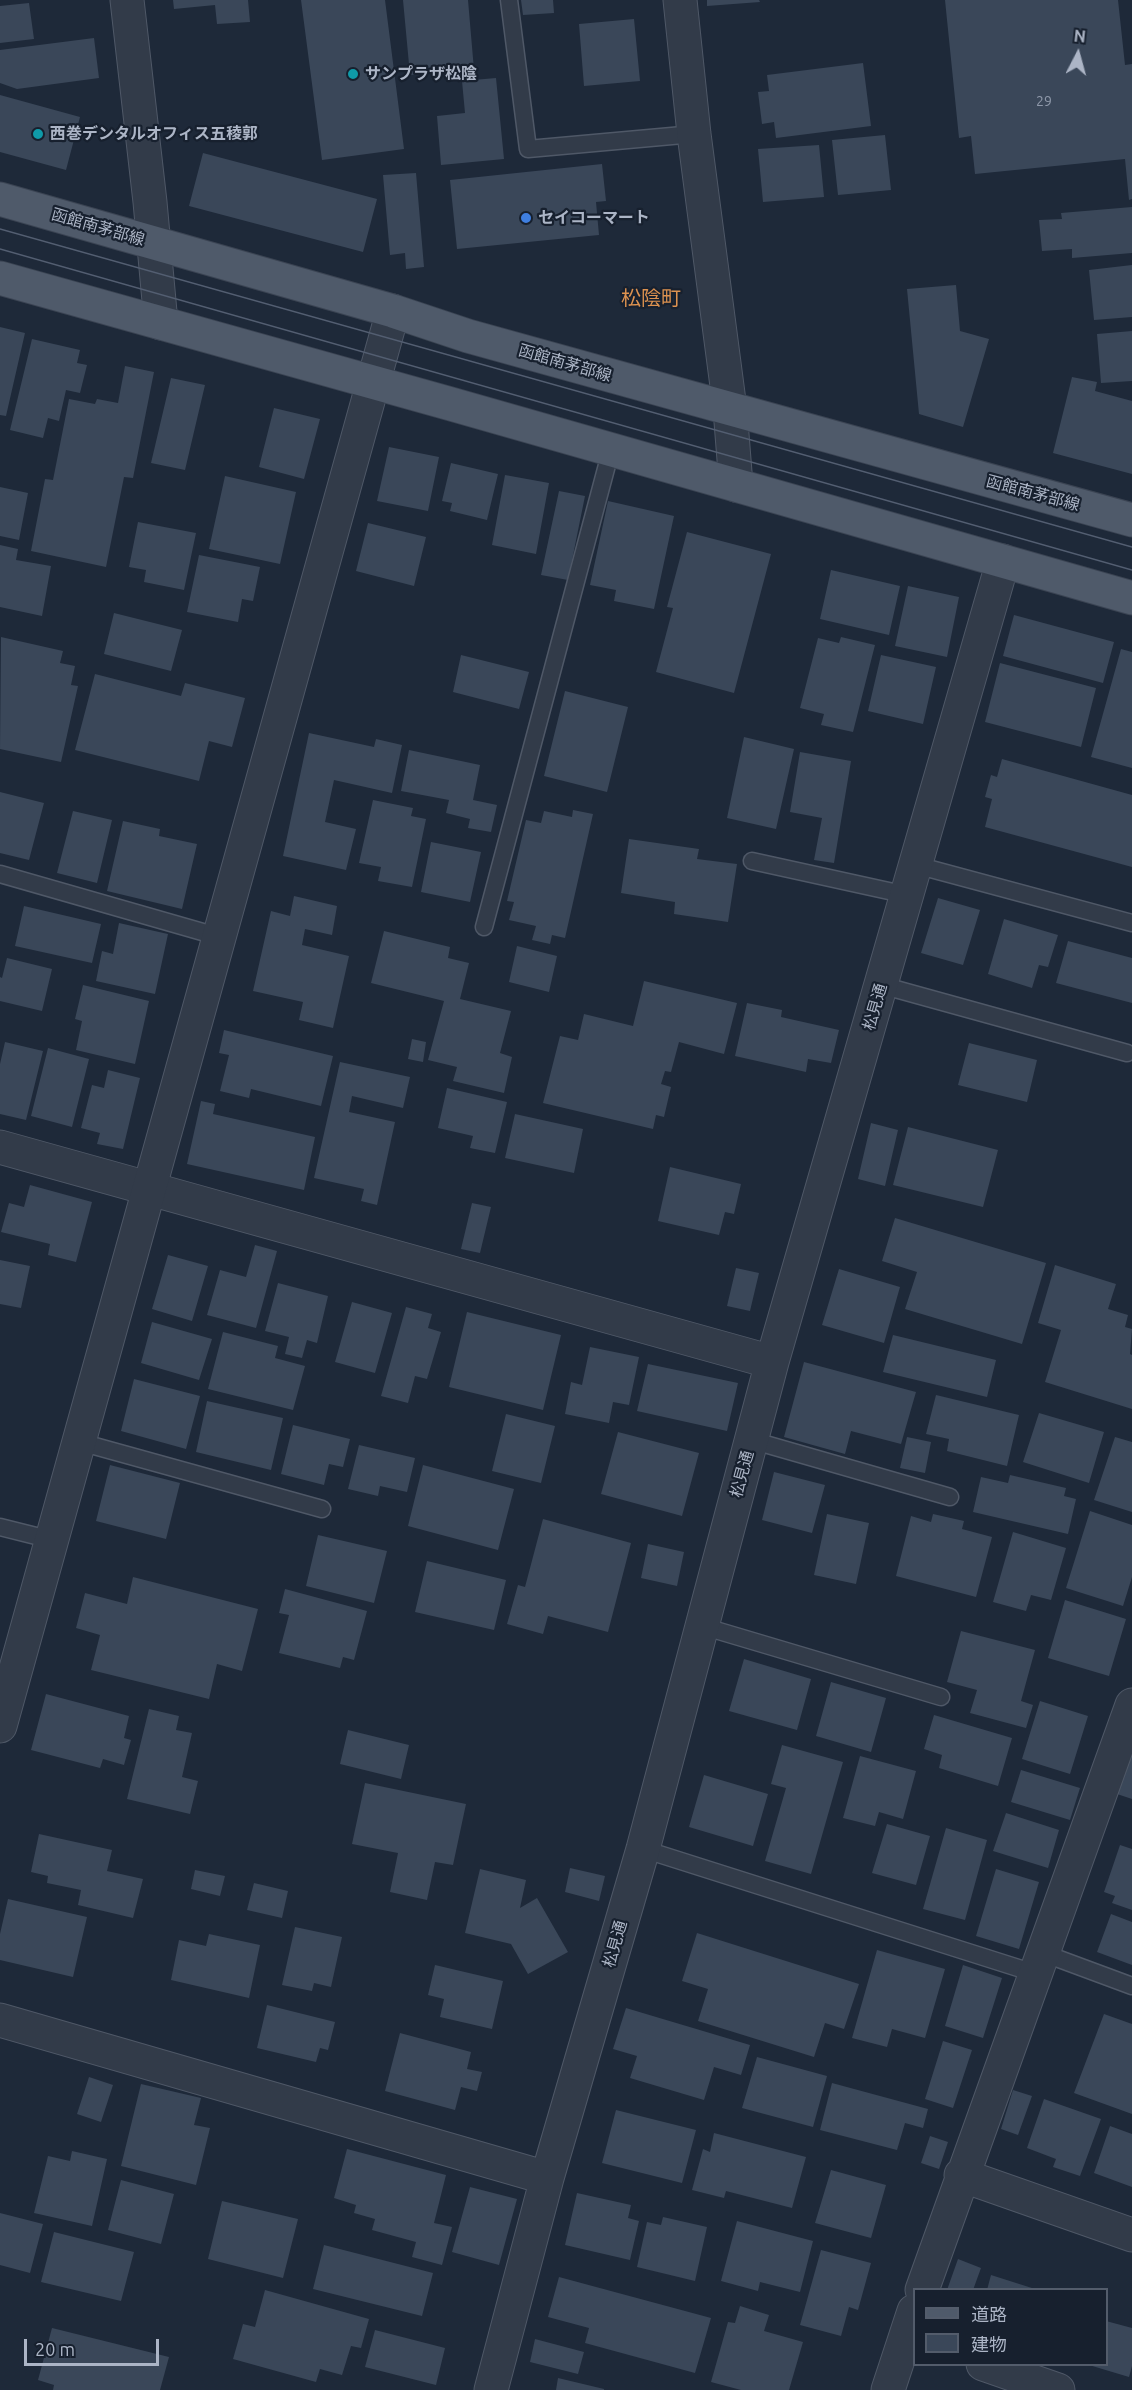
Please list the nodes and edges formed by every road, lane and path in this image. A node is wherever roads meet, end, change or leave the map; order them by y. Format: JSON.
{"nodes":[{"id":1,"x":127,"y":0,"type":"edge"},
{"id":2,"x":509,"y":0,"type":"edge"},
{"id":3,"x":680,"y":0,"type":"edge"},
{"id":4,"x":694,"y":134,"type":"junction"},
{"id":5,"x":0,"y":199,"type":"edge"},
{"id":6,"x":153,"y":243,"type":"junction"},
{"id":7,"x":0,"y":278,"type":"edge"},
{"id":8,"x":393,"y":311,"type":"junction"},
{"id":9,"x":161,"y":323,"type":"junction"},
{"id":10,"x":373,"y":383,"type":"junction"},
{"id":11,"x":730,"y":409,"type":"junction"},
{"id":12,"x":611,"y":450,"type":"junction"},
{"id":13,"x":736,"y":485,"type":"junction"},
{"id":14,"x":1132,"y":520,"type":"edge"},
{"id":15,"x":1003,"y":561,"type":"junction"},
{"id":16,"x":1132,"y":598,"type":"edge"},
{"id":17,"x":752,"y":861,"type":"dead end"},
{"id":18,"x":0,"y":873,"type":"edge"},
{"id":19,"x":911,"y":880,"type":"junction"},
{"id":20,"x":1132,"y":923,"type":"edge"},
{"id":21,"x":484,"y":927,"type":"dead end"},
{"id":22,"x":220,"y":938,"type":"junction"},
{"id":23,"x":881,"y":985,"type":"junction"},
{"id":24,"x":1126,"y":1053,"type":"dead end"},
{"id":25,"x":0,"y":1147,"type":"edge"},
{"id":26,"x":150,"y":1190,"type":"junction"},
{"id":27,"x":772,"y":1362,"type":"junction"},
{"id":28,"x":751,"y":1440,"type":"junction"},
{"id":29,"x":80,"y":1442,"type":"junction"},
{"id":30,"x":950,"y":1497,"type":"dead end"},
{"id":31,"x":322,"y":1509,"type":"dead end"},
{"id":32,"x":0,"y":1527,"type":"edge"},
{"id":33,"x":52,"y":1540,"type":"junction"},
{"id":34,"x":702,"y":1626,"type":"junction"},
{"id":35,"x":941,"y":1697,"type":"dead end"},
{"id":36,"x":1132,"y":1705,"type":"edge"},
{"id":37,"x":0,"y":1726,"type":"edge"},
{"id":38,"x":643,"y":1849,"type":"junction"},
{"id":39,"x":1039,"y":1963,"type":"junction"},
{"id":40,"x":1132,"y":1986,"type":"edge"},
{"id":41,"x":0,"y":2020,"type":"edge"},
{"id":42,"x":962,"y":2175,"type":"junction"},
{"id":43,"x":547,"y":2178,"type":"junction"},
{"id":44,"x":1132,"y":2235,"type":"edge"},
{"id":45,"x":922,"y":2288,"type":"edge"},
{"id":46,"x":911,"y":2330,"type":"edge"},
{"id":47,"x":989,"y":2366,"type":"edge"},
{"id":48,"x":491,"y":2390,"type":"edge"},
{"id":49,"x":888,"y":2390,"type":"edge"},
{"id":50,"x":1058,"y":2390,"type":"edge"}],
"edges":[{"from":1,"to":6,"type":"street"},
{"from":2,"to":4,"type":"lane"},
{"from":3,"to":4,"type":"street"},
{"from":4,"to":11,"type":"street"},
{"from":5,"to":6,"type":"main road","name":"函館南茅部線"},
{"from":6,"to":8,"type":"main road","name":"函館南茅部線"},
{"from":6,"to":9,"type":"street"},
{"from":7,"to":9,"type":"main road"},
{"from":8,"to":10,"type":"street"},
{"from":8,"to":11,"type":"main road","name":"函館南茅部線"},
{"from":9,"to":10,"type":"main road"},
{"from":10,"to":12,"type":"main road"},
{"from":10,"to":22,"type":"street"},
{"from":11,"to":13,"type":"street"},
{"from":11,"to":14,"type":"main road","name":"函館南茅部線"},
{"from":12,"to":13,"type":"main road"},
{"from":12,"to":21,"type":"lane"},
{"from":13,"to":15,"type":"main road"},
{"from":15,"to":16,"type":"main road"},
{"from":15,"to":19,"type":"street","name":"松見通"},
{"from":17,"to":19,"type":"lane"},
{"from":18,"to":22,"type":"lane"},
{"from":19,"to":20,"type":"lane"},
{"from":19,"to":23,"type":"street","name":"松見通"},
{"from":22,"to":26,"type":"street"},
{"from":23,"to":24,"type":"lane"},
{"from":23,"to":27,"type":"street","name":"松見通"},
{"from":25,"to":26,"type":"street"},
{"from":26,"to":27,"type":"street"},
{"from":26,"to":29,"type":"street"},
{"from":27,"to":28,"type":"street","name":"松見通"},
{"from":28,"to":30,"type":"lane"},
{"from":28,"to":34,"type":"street","name":"松見通"},
{"from":29,"to":31,"type":"lane"},
{"from":29,"to":33,"type":"street"},
{"from":32,"to":33,"type":"lane"},
{"from":33,"to":37,"type":"street"},
{"from":34,"to":35,"type":"lane"},
{"from":34,"to":38,"type":"street","name":"松見通"},
{"from":36,"to":39,"type":"street"},
{"from":38,"to":39,"type":"lane"},
{"from":38,"to":43,"type":"street","name":"松見通"},
{"from":39,"to":40,"type":"lane"},
{"from":39,"to":42,"type":"street"},
{"from":41,"to":43,"type":"street"},
{"from":42,"to":44,"type":"street"},
{"from":42,"to":45,"type":"street"},
{"from":43,"to":48,"type":"street","name":"松見通"},
{"from":46,"to":49,"type":"street"},
{"from":47,"to":50,"type":"street"}]}
